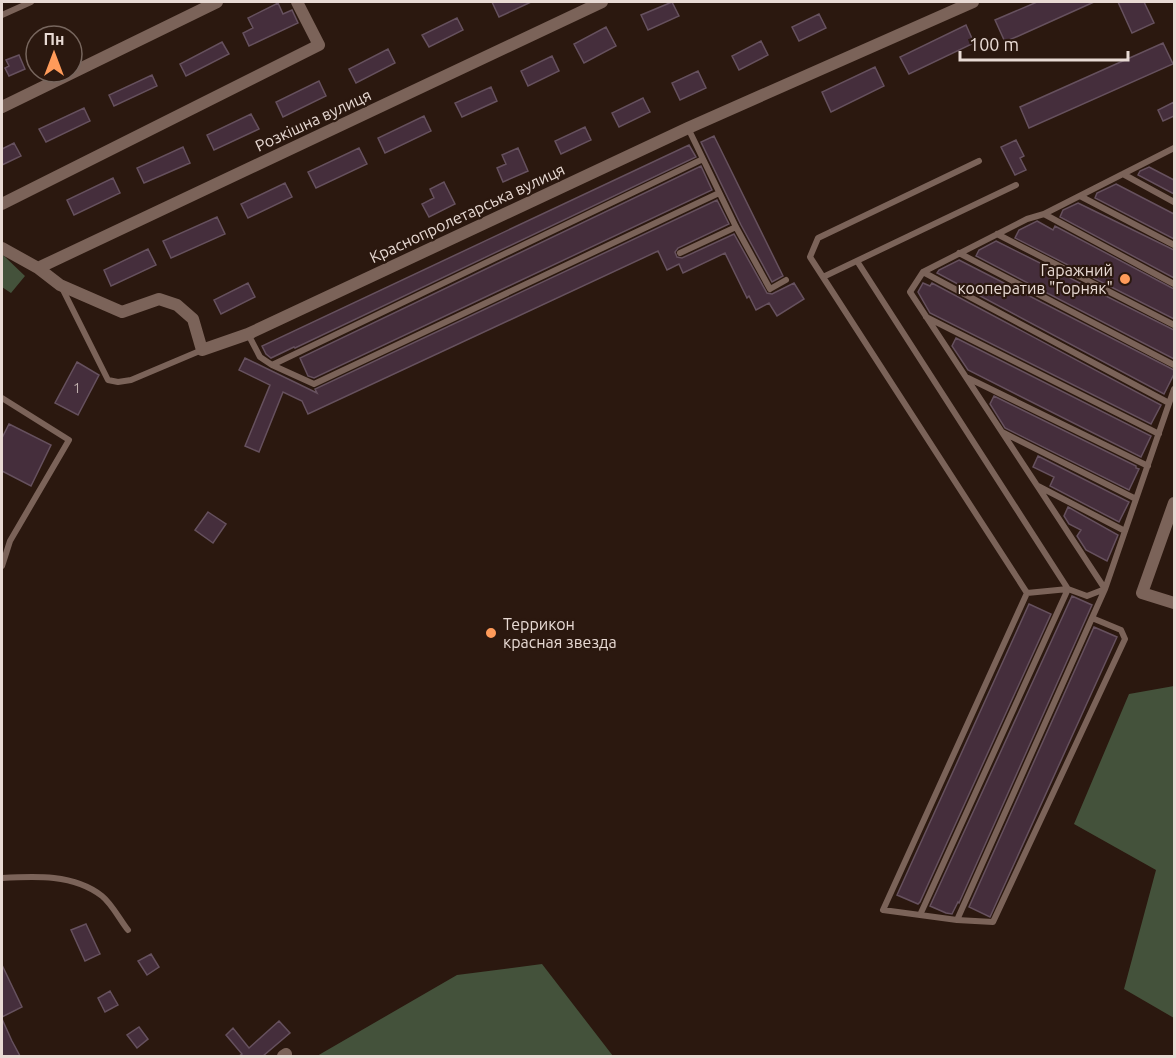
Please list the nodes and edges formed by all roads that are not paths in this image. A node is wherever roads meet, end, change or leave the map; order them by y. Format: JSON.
{"nodes":[{"id":1,"x":31,"y":2,"type":"edge"},
{"id":2,"x":217,"y":2,"type":"edge"},
{"id":3,"x":297,"y":2,"type":"edge"},
{"id":4,"x":602,"y":2,"type":"edge"},
{"id":5,"x":973,"y":2,"type":"edge"},
{"id":6,"x":2,"y":15,"type":"edge"},
{"id":7,"x":2,"y":104,"type":"edge"},
{"id":8,"x":688,"y":128,"type":"junction"},
{"id":9,"x":1174,"y":148,"type":"edge"},
{"id":10,"x":703,"y":159,"type":"junction"},
{"id":11,"x":979,"y":161,"type":"dead end"},
{"id":12,"x":1123,"y":174,"type":"junction"},
{"id":13,"x":1016,"y":185,"type":"dead end"},
{"id":14,"x":719,"y":193,"type":"junction"},
{"id":15,"x":1080,"y":196,"type":"junction"},
{"id":16,"x":1174,"y":202,"type":"edge"},
{"id":17,"x":2,"y":204,"type":"edge"},
{"id":18,"x":1044,"y":214,"type":"junction"},
{"id":19,"x":736,"y":227,"type":"junction"},
{"id":20,"x":997,"y":234,"type":"junction"},
{"id":21,"x":1174,"y":245,"type":"edge"},
{"id":22,"x":2,"y":248,"type":"edge"},
{"id":23,"x":959,"y":253,"type":"junction"},
{"id":24,"x":680,"y":254,"type":"dead end"},
{"id":25,"x":857,"y":261,"type":"junction"},
{"id":26,"x":38,"y":268,"type":"junction"},
{"id":27,"x":923,"y":272,"type":"junction"},
{"id":28,"x":823,"y":277,"type":"junction"},
{"id":29,"x":786,"y":280,"type":"dead end"},
{"id":30,"x":1174,"y":284,"type":"edge"},
{"id":31,"x":60,"y":285,"type":"junction"},
{"id":32,"x":926,"y":316,"type":"junction"},
{"id":33,"x":1174,"y":325,"type":"edge"},
{"id":34,"x":248,"y":334,"type":"junction"},
{"id":35,"x":202,"y":350,"type":"junction"},
{"id":36,"x":1174,"y":364,"type":"edge"},
{"id":37,"x":272,"y":365,"type":"junction"},
{"id":38,"x":966,"y":377,"type":"junction"},
{"id":39,"x":1174,"y":389,"type":"edge"},
{"id":40,"x":2,"y":398,"type":"edge"},
{"id":41,"x":1170,"y":403,"type":"junction"},
{"id":42,"x":1002,"y":432,"type":"junction"},
{"id":43,"x":1159,"y":434,"type":"junction"},
{"id":44,"x":1148,"y":466,"type":"junction"},
{"id":45,"x":1037,"y":486,"type":"junction"},
{"id":46,"x":1136,"y":499,"type":"junction"},
{"id":47,"x":1174,"y":503,"type":"edge"},
{"id":48,"x":1125,"y":531,"type":"junction"},
{"id":49,"x":2,"y":566,"type":"edge"},
{"id":50,"x":1068,"y":589,"type":"junction"},
{"id":51,"x":1105,"y":589,"type":"junction"},
{"id":52,"x":1027,"y":593,"type":"junction"},
{"id":53,"x":1174,"y":603,"type":"edge"},
{"id":54,"x":1092,"y":618,"type":"junction"},
{"id":55,"x":2,"y":878,"type":"edge"},
{"id":56,"x":920,"y":915,"type":"junction"},
{"id":57,"x":957,"y":921,"type":"junction"},
{"id":58,"x":128,"y":930,"type":"dead end"}],
"edges":[{"from":1,"to":6,"type":"lane"},
{"from":2,"to":7,"type":"street"},
{"from":3,"to":17,"type":"street"},
{"from":4,"to":26,"type":"street","name":"Розкішна вулиця"},
{"from":5,"to":8,"type":"street","name":"Краснопролетарська вулиця"},
{"from":8,"to":10,"type":"lane"},
{"from":8,"to":34,"type":"street","name":"Краснопролетарська вулиця"},
{"from":9,"to":12,"type":"lane"},
{"from":10,"to":14,"type":"lane"},
{"from":10,"to":37,"type":"lane"},
{"from":11,"to":28,"type":"lane"},
{"from":12,"to":15,"type":"lane"},
{"from":12,"to":16,"type":"lane"},
{"from":13,"to":25,"type":"lane"},
{"from":14,"to":19,"type":"lane"},
{"from":14,"to":37,"type":"lane"},
{"from":15,"to":18,"type":"lane"},
{"from":15,"to":21,"type":"lane"},
{"from":18,"to":20,"type":"lane"},
{"from":18,"to":30,"type":"lane"},
{"from":19,"to":24,"type":"lane"},
{"from":19,"to":29,"type":"lane"},
{"from":20,"to":23,"type":"lane"},
{"from":20,"to":33,"type":"lane"},
{"from":22,"to":26,"type":"street"},
{"from":23,"to":27,"type":"lane"},
{"from":23,"to":36,"type":"lane"},
{"from":25,"to":28,"type":"lane"},
{"from":25,"to":50,"type":"lane"},
{"from":26,"to":31,"type":"street"},
{"from":27,"to":32,"type":"lane"},
{"from":27,"to":41,"type":"lane"},
{"from":28,"to":52,"type":"lane"},
{"from":31,"to":35,"type":"street"},
{"from":31,"to":35,"type":"lane"},
{"from":32,"to":38,"type":"lane"},
{"from":32,"to":43,"type":"lane"},
{"from":34,"to":35,"type":"street","name":"Краснопролетарська вулиця"},
{"from":34,"to":37,"type":"lane"},
{"from":38,"to":42,"type":"lane"},
{"from":38,"to":44,"type":"lane"},
{"from":39,"to":41,"type":"lane"},
{"from":40,"to":49,"type":"lane"},
{"from":41,"to":43,"type":"lane"},
{"from":42,"to":45,"type":"lane"},
{"from":42,"to":46,"type":"lane"},
{"from":43,"to":44,"type":"lane"},
{"from":44,"to":46,"type":"lane"},
{"from":45,"to":48,"type":"lane"},
{"from":45,"to":51,"type":"lane"},
{"from":46,"to":48,"type":"lane"},
{"from":47,"to":53,"type":"street"},
{"from":48,"to":51,"type":"lane"},
{"from":50,"to":51,"type":"lane"},
{"from":50,"to":52,"type":"lane"},
{"from":50,"to":56,"type":"lane"},
{"from":51,"to":54,"type":"lane"},
{"from":52,"to":56,"type":"lane"},
{"from":54,"to":57,"type":"lane"},
{"from":54,"to":57,"type":"lane"},
{"from":55,"to":58,"type":"lane"},
{"from":56,"to":57,"type":"lane"}]}
